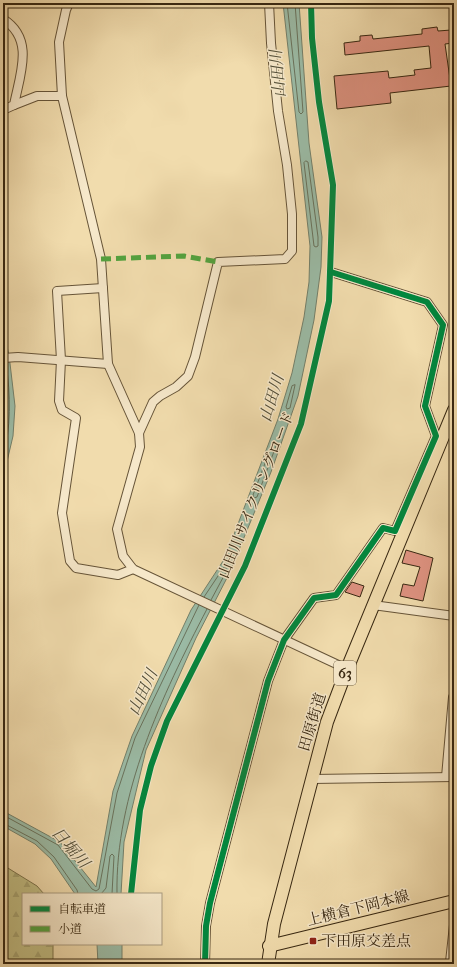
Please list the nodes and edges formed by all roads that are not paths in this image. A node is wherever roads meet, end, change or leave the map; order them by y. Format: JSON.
{"nodes":[{"id":1,"x":69,"y":3,"type":"edge"},
{"id":2,"x":269,"y":3,"type":"edge"},
{"id":3,"x":3,"y":19,"type":"edge"},
{"id":4,"x":62,"y":96,"type":"junction"},
{"id":5,"x":14,"y":105,"type":"junction"},
{"id":6,"x":3,"y":110,"type":"edge"},
{"id":7,"x":331,"y":272,"type":"dead end"},
{"id":8,"x":103,"y":288,"type":"junction"},
{"id":9,"x":3,"y":358,"type":"edge"},
{"id":10,"x":62,"y":360,"type":"junction"},
{"id":11,"x":108,"y":364,"type":"junction"},
{"id":12,"x":454,"y":410,"type":"edge"},
{"id":13,"x":139,"y":433,"type":"junction"},
{"id":14,"x":133,"y":569,"type":"junction"},
{"id":15,"x":373,"y":604,"type":"junction"},
{"id":16,"x":454,"y":616,"type":"edge"},
{"id":17,"x":284,"y":640,"type":"junction"},
{"id":18,"x":346,"y":669,"type":"junction"},
{"id":19,"x":453,"y":698,"type":"edge"},
{"id":20,"x":450,"y":777,"type":"edge"},
{"id":21,"x":312,"y":779,"type":"junction"},
{"id":22,"x":454,"y":901,"type":"edge"},
{"id":23,"x":454,"y":925,"type":"edge"},
{"id":24,"x":270,"y":946,"type":"junction"},
{"id":25,"x":454,"y":962,"type":"edge"},
{"id":26,"x":205,"y":964,"type":"edge"},
{"id":27,"x":268,"y":964,"type":"edge"}],
"edges":[{"from":1,"to":4,"type":"street"},
{"from":2,"to":13,"type":"street"},
{"from":3,"to":5,"type":"street"},
{"from":4,"to":5,"type":"street"},
{"from":4,"to":8,"type":"street"},
{"from":5,"to":6,"type":"street"},
{"from":7,"to":17,"type":"street"},
{"from":8,"to":10,"type":"street"},
{"from":8,"to":11,"type":"street"},
{"from":9,"to":10,"type":"street"},
{"from":10,"to":11,"type":"street"},
{"from":10,"to":14,"type":"street"},
{"from":11,"to":13,"type":"street"},
{"from":12,"to":15,"type":"main road","name":"田原街道","number":"63"},
{"from":13,"to":14,"type":"street"},
{"from":14,"to":17,"type":"street"},
{"from":15,"to":16,"type":"street"},
{"from":15,"to":18,"type":"main road","name":"田原街道","number":"63"},
{"from":17,"to":18,"type":"street"},
{"from":17,"to":26,"type":"street"},
{"from":18,"to":21,"type":"main road","name":"田原街道","number":"63"},
{"from":19,"to":20,"type":"street"},
{"from":20,"to":21,"type":"street"},
{"from":21,"to":24,"type":"main road","name":"田原街道","number":"63"},
{"from":22,"to":24,"type":"main road","name":"上横倉下岡本線"},
{"from":23,"to":25,"type":"street"},
{"from":24,"to":27,"type":"main road","name":"田原街道","number":"63"}]}
